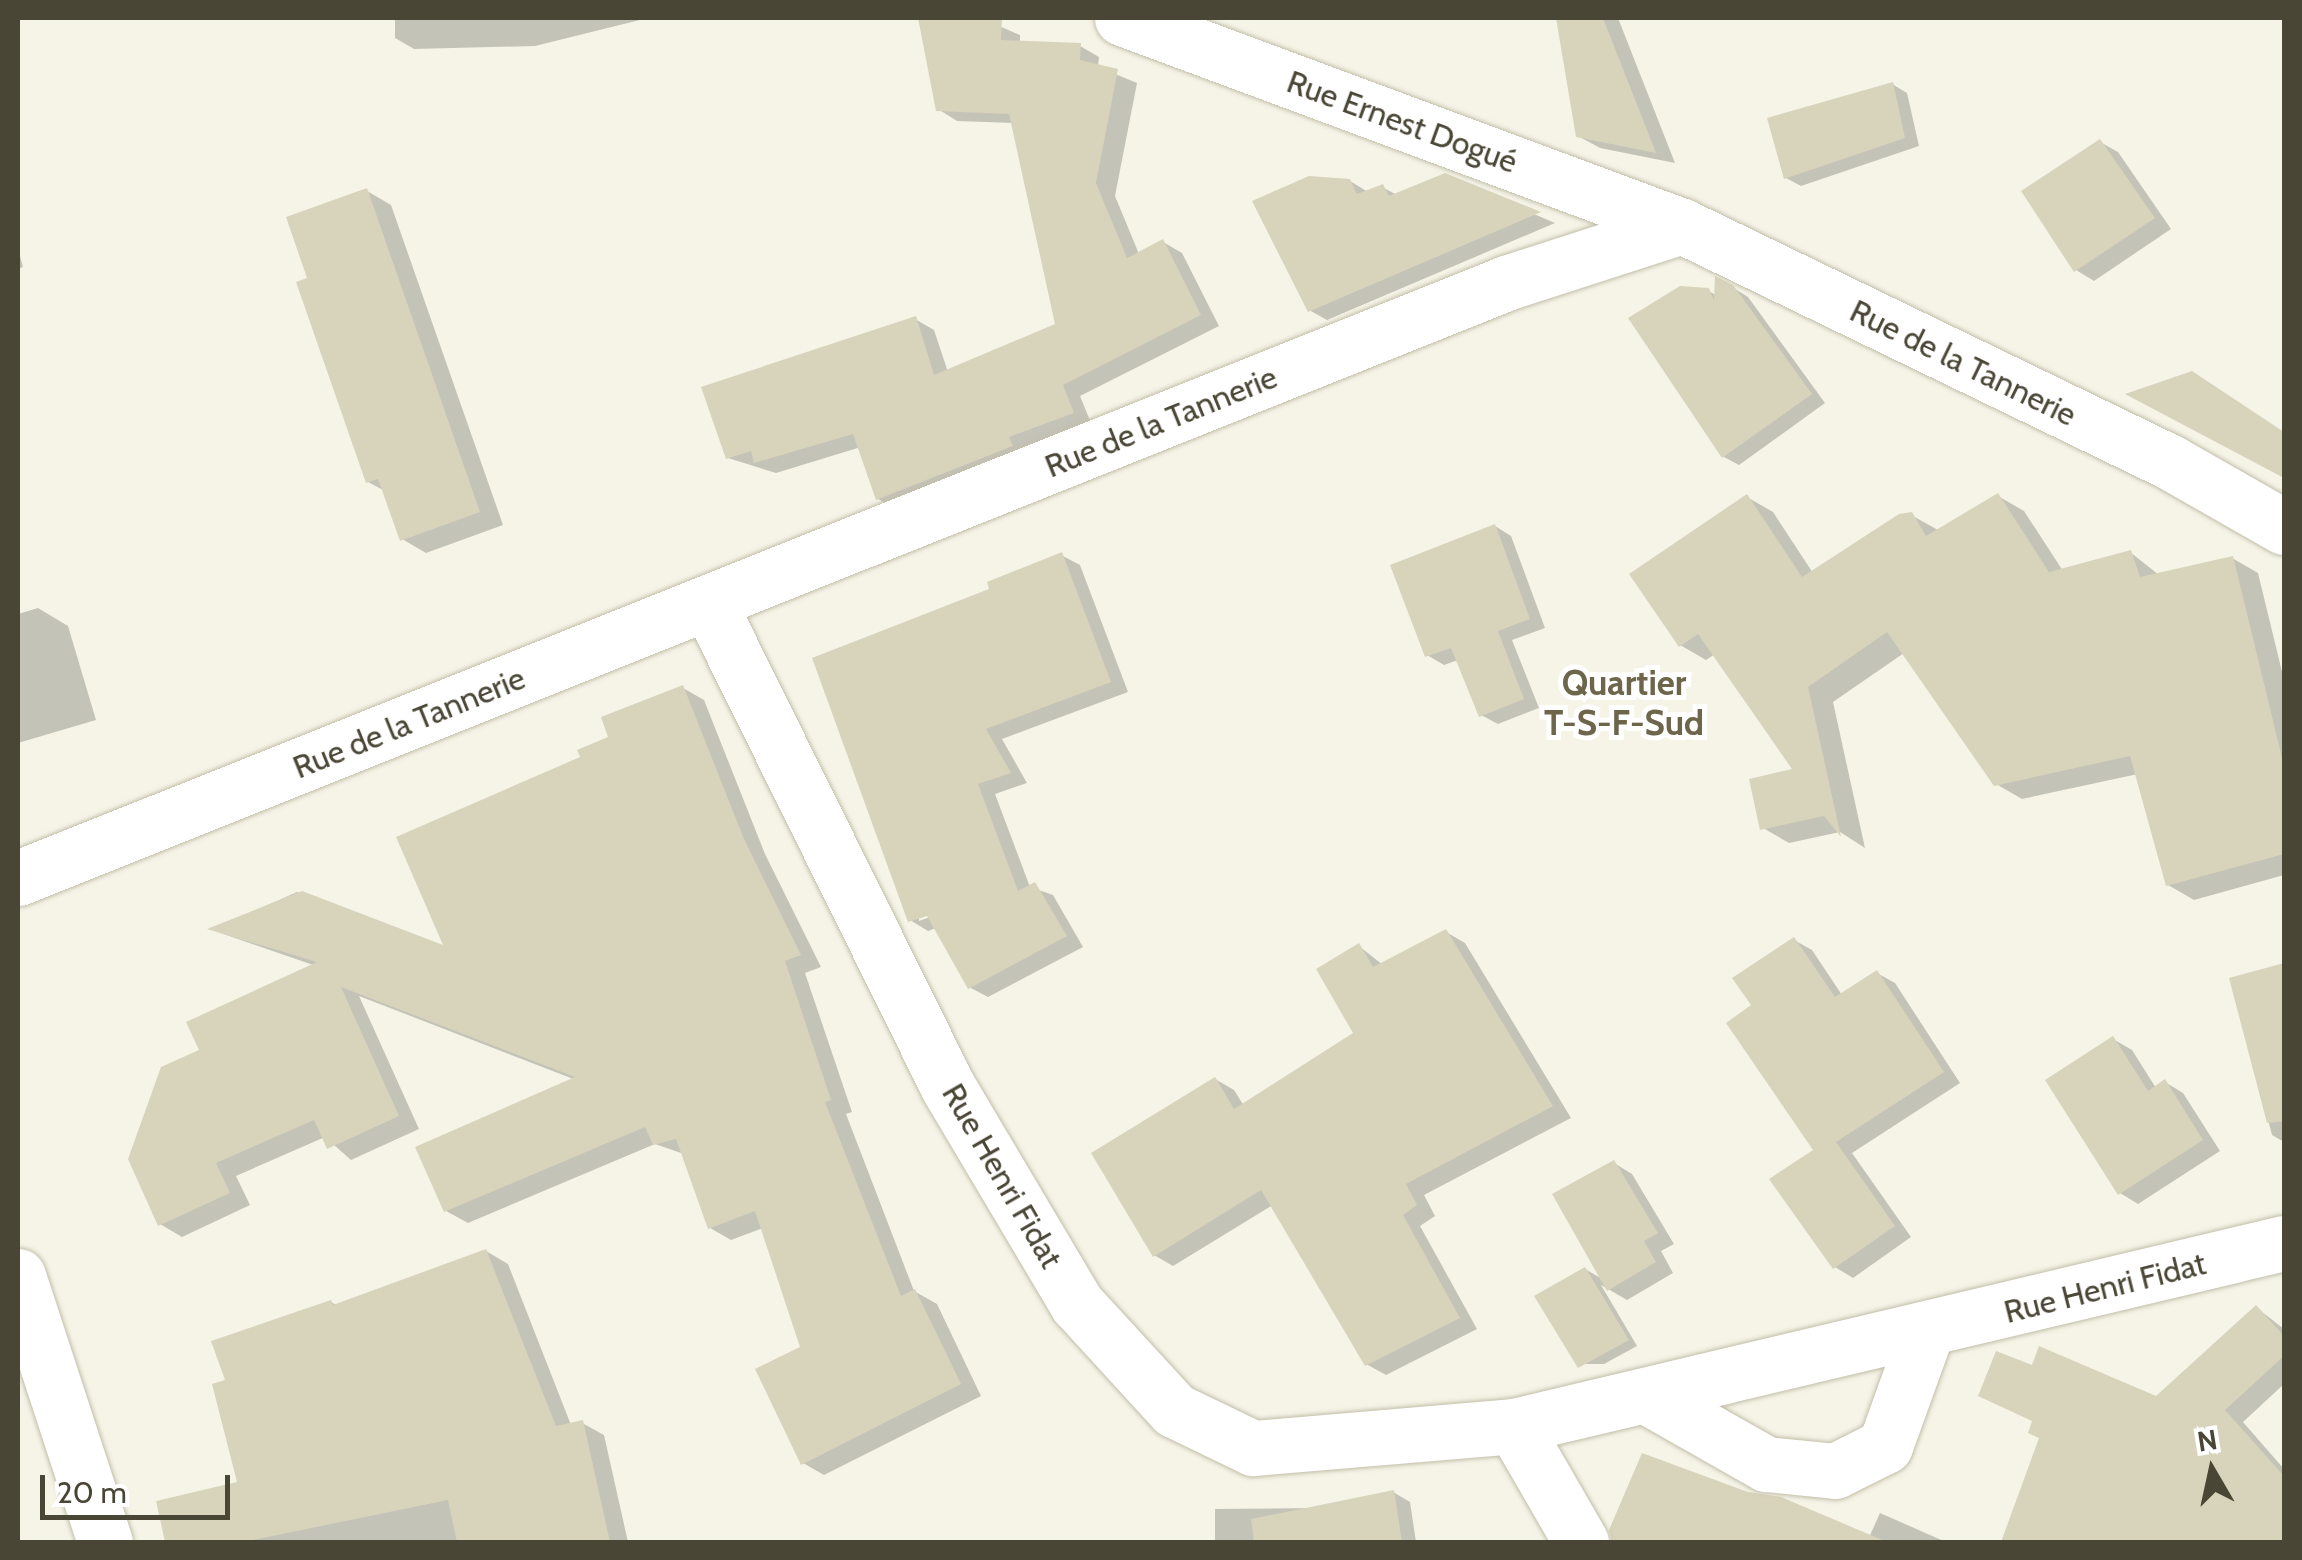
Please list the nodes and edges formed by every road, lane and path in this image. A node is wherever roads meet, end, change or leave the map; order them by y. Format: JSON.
{"nodes":[{"id":1,"x":1122,"y":18,"type":"edge"},
{"id":2,"x":1682,"y":226,"type":"junction"},
{"id":3,"x":2284,"y":527,"type":"edge"},
{"id":4,"x":709,"y":604,"type":"junction"},
{"id":5,"x":18,"y":878,"type":"edge"},
{"id":6,"x":2284,"y":1243,"type":"edge"},
{"id":7,"x":18,"y":1276,"type":"edge"},
{"id":8,"x":1926,"y":1332,"type":"junction"},
{"id":9,"x":1648,"y":1397,"type":"junction"},
{"id":10,"x":1514,"y":1426,"type":"junction"},
{"id":11,"x":105,"y":1542,"type":"edge"},
{"id":12,"x":1580,"y":1542,"type":"edge"}],
"edges":[{"from":1,"to":2,"type":"street","name":"Rue Ernest Dogué"},
{"from":2,"to":3,"type":"street","name":"Rue de la Tannerie"},
{"from":2,"to":4,"type":"street","name":"Rue de la Tannerie"},
{"from":4,"to":5,"type":"street","name":"Rue de la Tannerie"},
{"from":4,"to":10,"type":"street","name":"Rue Henri Fidat"},
{"from":6,"to":8,"type":"street","name":"Rue Henri Fidat"},
{"from":7,"to":11,"type":"street"},
{"from":8,"to":9,"type":"street","name":"Rue Henri Fidat"},
{"from":8,"to":9,"type":"street"},
{"from":9,"to":10,"type":"street","name":"Rue Henri Fidat"},
{"from":10,"to":12,"type":"street"}]}
